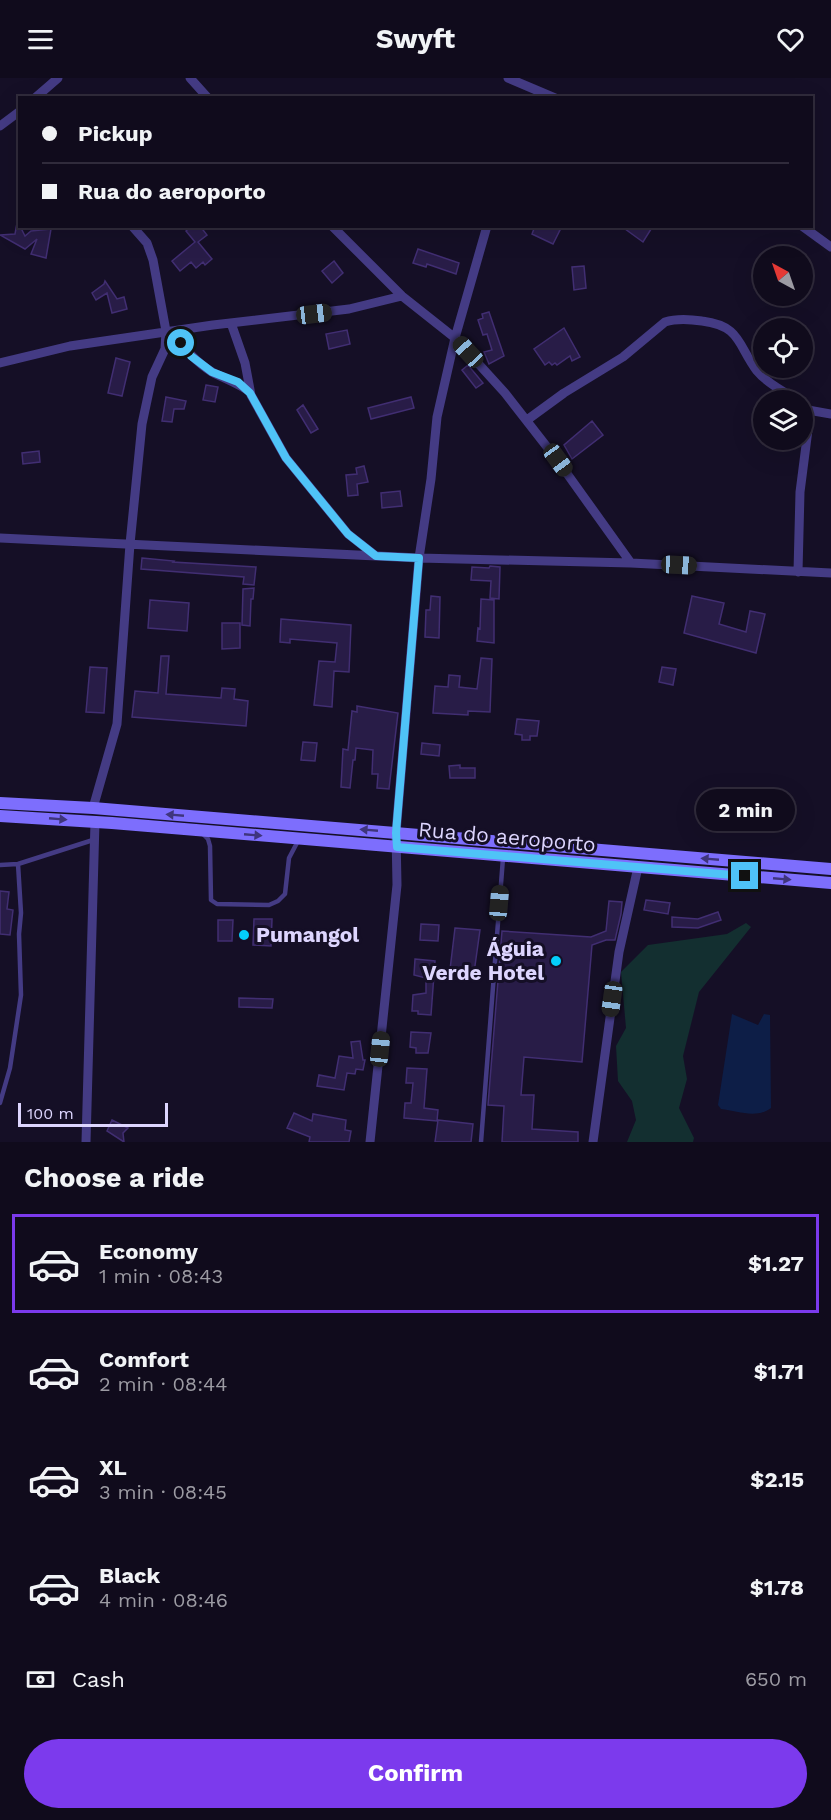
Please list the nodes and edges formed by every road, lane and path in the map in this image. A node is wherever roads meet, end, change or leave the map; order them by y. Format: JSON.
{"nodes":[{"id":1,"x":58,"y":78,"type":"edge"},
{"id":2,"x":508,"y":78,"type":"edge"},
{"id":3,"x":193,"y":80,"type":"edge"},
{"id":4,"x":37,"y":96,"type":"edge"},
{"id":5,"x":206,"y":96,"type":"edge"},
{"id":6,"x":550,"y":96,"type":"edge"},
{"id":7,"x":18,"y":117,"type":"edge"},
{"id":8,"x":0,"y":126,"type":"edge"},
{"id":9,"x":134,"y":228,"type":"edge"},
{"id":10,"x":334,"y":228,"type":"edge"},
{"id":11,"x":486,"y":228,"type":"edge"},
{"id":12,"x":805,"y":228,"type":"edge"},
{"id":13,"x":831,"y":247,"type":"edge"},
{"id":14,"x":402,"y":296,"type":"junction"},
{"id":15,"x":231,"y":323,"type":"junction"},
{"id":16,"x":168,"y":331,"type":"junction"},
{"id":17,"x":455,"y":338,"type":"junction"},
{"id":18,"x":0,"y":363,"type":"edge"},
{"id":19,"x":783,"y":390,"type":"edge"},
{"id":20,"x":250,"y":393,"type":"junction"},
{"id":21,"x":813,"y":409,"type":"edge"},
{"id":22,"x":831,"y":414,"type":"edge"},
{"id":23,"x":527,"y":420,"type":"junction"},
{"id":24,"x":806,"y":450,"type":"edge"},
{"id":25,"x":0,"y":538,"type":"edge"},
{"id":26,"x":130,"y":544,"type":"junction"},
{"id":27,"x":376,"y":556,"type":"junction"},
{"id":28,"x":419,"y":558,"type":"junction"},
{"id":29,"x":631,"y":563,"type":"junction"},
{"id":30,"x":798,"y":572,"type":"junction"},
{"id":31,"x":831,"y":573,"type":"edge"},
{"id":32,"x":0,"y":803,"type":"edge"},
{"id":33,"x":93,"y":808,"type":"junction"},
{"id":34,"x":0,"y":816,"type":"edge"},
{"id":35,"x":95,"y":822,"type":"junction"},
{"id":36,"x":200,"y":831,"type":"junction"},
{"id":37,"x":396,"y":833,"type":"junction"},
{"id":38,"x":300,"y":839,"type":"junction"},
{"id":39,"x":93,"y":840,"type":"junction"},
{"id":40,"x":397,"y":847,"type":"junction"},
{"id":41,"x":503,"y":856,"type":"junction"},
{"id":42,"x":18,"y":864,"type":"junction"},
{"id":43,"x":0,"y":865,"type":"edge"},
{"id":44,"x":638,"y":867,"type":"junction"},
{"id":45,"x":831,"y":869,"type":"edge"},
{"id":46,"x":831,"y":883,"type":"edge"},
{"id":47,"x":0,"y":1103,"type":"edge"},
{"id":48,"x":86,"y":1142,"type":"edge"},
{"id":49,"x":370,"y":1142,"type":"edge"},
{"id":50,"x":481,"y":1142,"type":"edge"},
{"id":51,"x":593,"y":1142,"type":"edge"}],
"edges":[{"from":1,"to":4,"type":"street"},
{"from":2,"to":6,"type":"street"},
{"from":3,"to":5,"type":"street"},
{"from":7,"to":8,"type":"street"},
{"from":9,"to":16,"type":"street"},
{"from":10,"to":14,"type":"street"},
{"from":11,"to":17,"type":"street"},
{"from":12,"to":13,"type":"street"},
{"from":14,"to":15,"type":"street"},
{"from":14,"to":17,"type":"street"},
{"from":15,"to":16,"type":"street"},
{"from":15,"to":20,"type":"street"},
{"from":16,"to":18,"type":"street"},
{"from":16,"to":20,"type":"street"},
{"from":16,"to":26,"type":"street"},
{"from":17,"to":23,"type":"street"},
{"from":17,"to":28,"type":"street"},
{"from":19,"to":23,"type":"street"},
{"from":20,"to":27,"type":"street"},
{"from":21,"to":22,"type":"street"},
{"from":23,"to":29,"type":"street"},
{"from":24,"to":30,"type":"street"},
{"from":25,"to":26,"type":"street"},
{"from":26,"to":27,"type":"street"},
{"from":26,"to":33,"type":"street"},
{"from":27,"to":28,"type":"street"},
{"from":28,"to":29,"type":"street"},
{"from":28,"to":37,"type":"street"},
{"from":29,"to":30,"type":"street"},
{"from":30,"to":31,"type":"street"},
{"from":32,"to":33,"type":"main road","name":"Rua do aeroporto"},
{"from":37,"to":33,"type":"main road","name":"Rua do aeroporto","one_way":true},
{"from":34,"to":35,"type":"main road","name":"Rua do aeroporto","one_way":true},
{"from":35,"to":36,"type":"main road","name":"Rua do aeroporto"},
{"from":35,"to":39,"type":"street"},
{"from":36,"to":38,"type":"main road","name":"Rua do aeroporto","one_way":true},
{"from":36,"to":38,"type":"lane"},
{"from":37,"to":40,"type":"street"},
{"from":45,"to":37,"type":"main road","name":"Rua do aeroporto","one_way":true},
{"from":38,"to":40,"type":"main road","name":"Rua do aeroporto"},
{"from":39,"to":42,"type":"lane"},
{"from":39,"to":48,"type":"street"},
{"from":40,"to":41,"type":"main road","name":"Rua do aeroporto"},
{"from":40,"to":49,"type":"street"},
{"from":41,"to":44,"type":"main road","name":"Rua do aeroporto"},
{"from":41,"to":50,"type":"lane"},
{"from":42,"to":43,"type":"lane"},
{"from":42,"to":47,"type":"lane"},
{"from":44,"to":46,"type":"main road","name":"Rua do aeroporto","one_way":true},
{"from":44,"to":51,"type":"street"}]}
